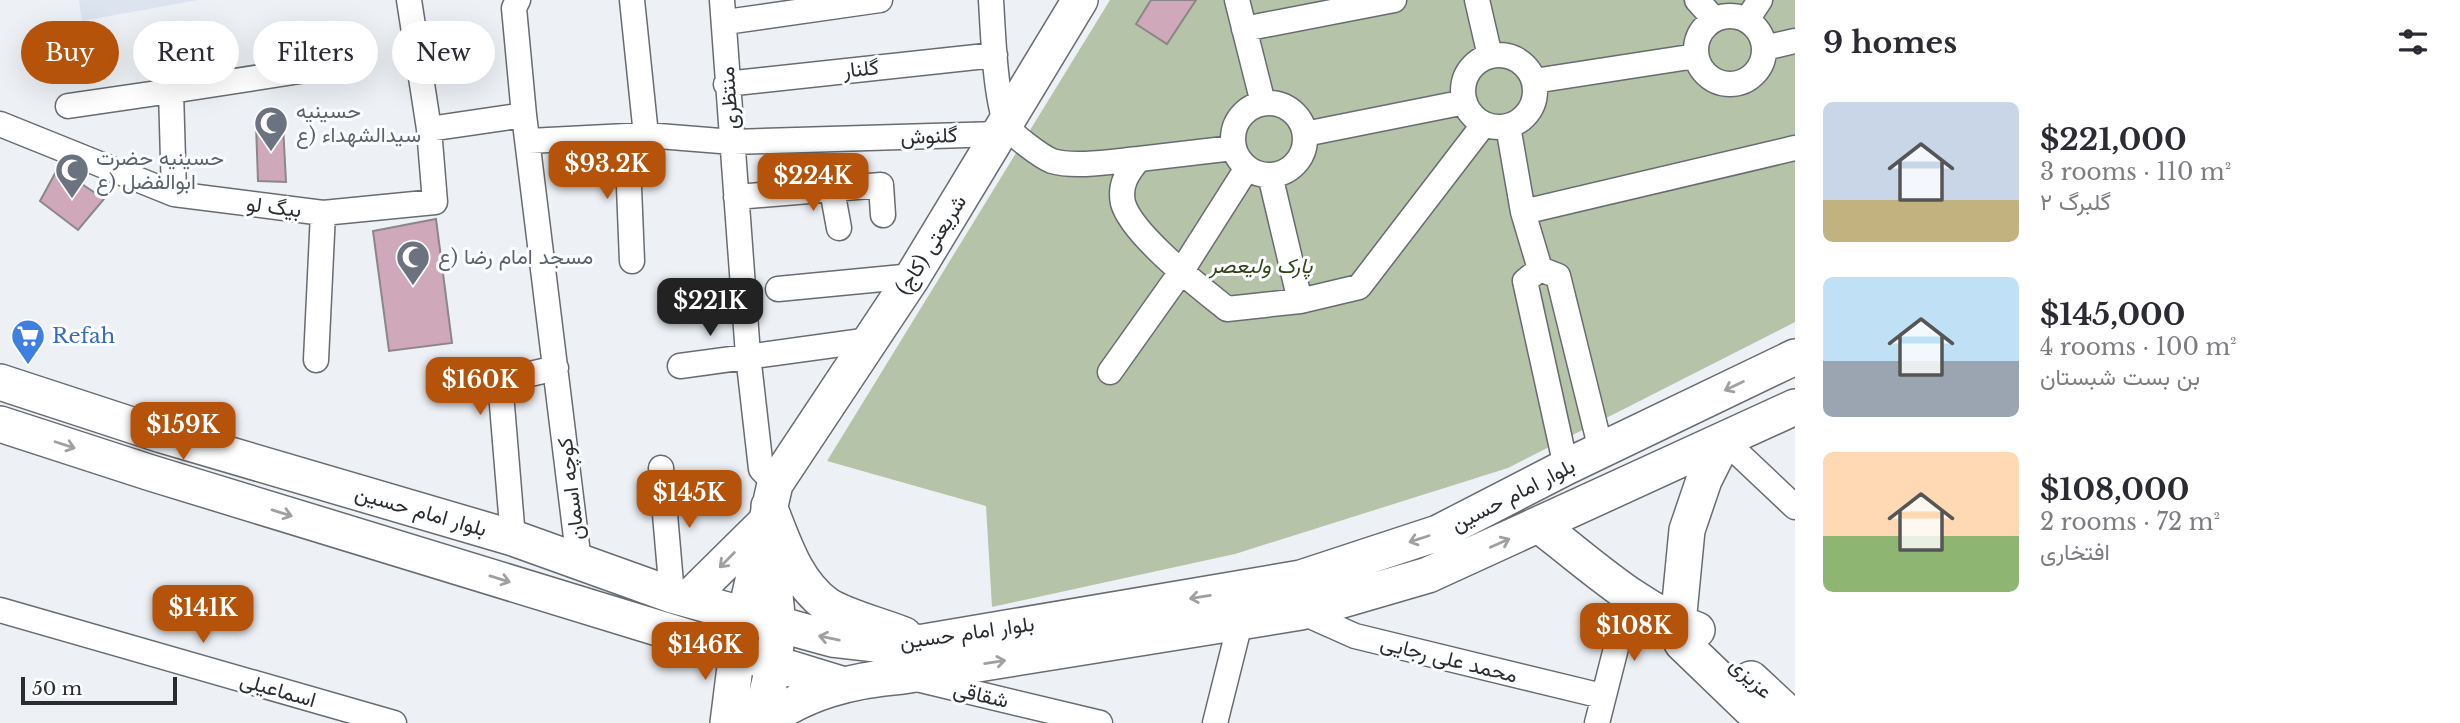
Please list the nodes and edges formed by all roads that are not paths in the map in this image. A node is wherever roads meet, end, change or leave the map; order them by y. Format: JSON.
{"nodes":[{"id":1,"x":410,"y":0,"type":"edge"},
{"id":2,"x":518,"y":0,"type":"edge"},
{"id":3,"x":632,"y":0,"type":"edge"},
{"id":4,"x":880,"y":0,"type":"edge"},
{"id":5,"x":991,"y":0,"type":"edge"},
{"id":6,"x":1080,"y":0,"type":"edge"},
{"id":7,"x":1237,"y":0,"type":"edge"},
{"id":8,"x":1394,"y":0,"type":"edge"},
{"id":9,"x":1477,"y":0,"type":"edge"},
{"id":10,"x":1697,"y":0,"type":"edge"},
{"id":11,"x":1753,"y":10,"type":"edge"},
{"id":12,"x":724,"y":11,"type":"edge"},
{"id":13,"x":1714,"y":19,"type":"junction"},
{"id":14,"x":1244,"y":29,"type":"junction"},
{"id":15,"x":1795,"y":41,"type":"edge"},
{"id":16,"x":1764,"y":48,"type":"junction"},
{"id":17,"x":995,"y":55,"type":"junction"},
{"id":18,"x":1490,"y":56,"type":"junction"},
{"id":19,"x":1696,"y":57,"type":"junction"},
{"id":20,"x":253,"y":78,"type":"edge"},
{"id":21,"x":1534,"y":80,"type":"junction"},
{"id":22,"x":726,"y":84,"type":"junction"},
{"id":23,"x":171,"y":91,"type":"junction"},
{"id":24,"x":1465,"y":102,"type":"junction"},
{"id":25,"x":1263,"y":103,"type":"junction"},
{"id":26,"x":68,"y":106,"type":"dead end"},
{"id":27,"x":524,"y":115,"type":"junction"},
{"id":28,"x":0,"y":124,"type":"edge"},
{"id":29,"x":1496,"y":125,"type":"junction"},
{"id":30,"x":429,"y":129,"type":"junction"},
{"id":31,"x":1003,"y":130,"type":"junction"},
{"id":32,"x":1305,"y":134,"type":"junction"},
{"id":33,"x":637,"y":137,"type":"junction"},
{"id":34,"x":529,"y":141,"type":"junction"},
{"id":35,"x":733,"y":142,"type":"junction"},
{"id":36,"x":1795,"y":148,"type":"edge"},
{"id":37,"x":1139,"y":159,"type":"junction"},
{"id":38,"x":1250,"y":164,"type":"junction"},
{"id":39,"x":832,"y":190,"type":"junction"},
{"id":40,"x":174,"y":194,"type":"junction"},
{"id":41,"x":736,"y":197,"type":"junction"},
{"id":42,"x":1523,"y":212,"type":"junction"},
{"id":43,"x":323,"y":213,"type":"junction"},
{"id":44,"x":883,"y":215,"type":"dead end"},
{"id":45,"x":839,"y":228,"type":"dead end"},
{"id":46,"x":632,"y":261,"type":"dead end"},
{"id":47,"x":1540,"y":269,"type":"junction"},
{"id":48,"x":1181,"y":272,"type":"junction"},
{"id":49,"x":913,"y":276,"type":"junction"},
{"id":50,"x":778,"y":289,"type":"dead end"},
{"id":51,"x":1300,"y":301,"type":"junction"},
{"id":52,"x":870,"y":340,"type":"junction"},
{"id":53,"x":748,"y":355,"type":"junction"},
{"id":54,"x":1795,"y":357,"type":"edge"},
{"id":55,"x":316,"y":360,"type":"dead end"},
{"id":56,"x":680,"y":366,"type":"dead end"},
{"id":57,"x":556,"y":368,"type":"junction"},
{"id":58,"x":1110,"y":372,"type":"dead end"},
{"id":59,"x":0,"y":383,"type":"edge"},
{"id":60,"x":1795,"y":407,"type":"edge"},
{"id":61,"x":0,"y":424,"type":"edge"},
{"id":62,"x":162,"y":435,"type":"junction"},
{"id":63,"x":1724,"y":440,"type":"junction"},
{"id":64,"x":1601,"y":450,"type":"junction"},
{"id":65,"x":1566,"y":467,"type":"junction"},
{"id":66,"x":661,"y":468,"type":"dead end"},
{"id":67,"x":151,"y":473,"type":"junction"},
{"id":68,"x":771,"y":504,"type":"junction"},
{"id":69,"x":1795,"y":507,"type":"edge"},
{"id":70,"x":1539,"y":526,"type":"junction"},
{"id":71,"x":513,"y":538,"type":"junction"},
{"id":72,"x":579,"y":562,"type":"junction"},
{"id":73,"x":1630,"y":593,"type":"junction"},
{"id":74,"x":680,"y":597,"type":"junction"},
{"id":75,"x":0,"y":610,"type":"edge"},
{"id":76,"x":1301,"y":612,"type":"junction"},
{"id":77,"x":745,"y":615,"type":"junction"},
{"id":78,"x":1240,"y":623,"type":"junction"},
{"id":79,"x":1678,"y":623,"type":"junction"},
{"id":80,"x":778,"y":625,"type":"junction"},
{"id":81,"x":924,"y":642,"type":"junction"},
{"id":82,"x":737,"y":651,"type":"junction"},
{"id":83,"x":774,"y":663,"type":"junction"},
{"id":84,"x":903,"y":676,"type":"junction"},
{"id":85,"x":844,"y":685,"type":"junction"},
{"id":86,"x":1602,"y":696,"type":"junction"},
{"id":87,"x":1795,"y":720,"type":"edge"},
{"id":88,"x":745,"y":722,"type":"edge"},
{"id":89,"x":394,"y":723,"type":"edge"},
{"id":90,"x":1100,"y":723,"type":"edge"},
{"id":91,"x":1215,"y":723,"type":"edge"},
{"id":92,"x":1597,"y":723,"type":"edge"},
{"id":93,"x":1765,"y":723,"type":"edge"}],
"edges":[{"from":1,"to":30,"type":"street"},
{"from":2,"to":27,"type":"street","name":"کوچه اسمان"},
{"from":3,"to":33,"type":"street"},
{"from":4,"to":12,"type":"street"},
{"from":5,"to":17,"type":"street"},
{"from":6,"to":31,"type":"main road","name":"شریعتی (کاج)"},
{"from":7,"to":14,"type":"street"},
{"from":8,"to":14,"type":"street"},
{"from":9,"to":18,"type":"street"},
{"from":10,"to":13,"type":"street"},
{"from":11,"to":13,"type":"street"},
{"from":11,"to":16,"type":"street"},
{"from":12,"to":22,"type":"street","name":"منتظری"},
{"from":13,"to":19,"type":"street"},
{"from":14,"to":25,"type":"street"},
{"from":15,"to":16,"type":"street"},
{"from":16,"to":19,"type":"street"},
{"from":17,"to":22,"type":"street","name":"گلنار"},
{"from":17,"to":31,"type":"street"},
{"from":18,"to":21,"type":"street"},
{"from":18,"to":24,"type":"street"},
{"from":19,"to":21,"type":"street"},
{"from":20,"to":23,"type":"street"},
{"from":21,"to":29,"type":"street"},
{"from":22,"to":35,"type":"street","name":"منتظری"},
{"from":23,"to":26,"type":"street"},
{"from":23,"to":40,"type":"street"},
{"from":24,"to":29,"type":"street"},
{"from":24,"to":32,"type":"street"},
{"from":25,"to":32,"type":"street"},
{"from":25,"to":38,"type":"street"},
{"from":27,"to":30,"type":"street"},
{"from":27,"to":34,"type":"street","name":"کوچه اسمان"},
{"from":28,"to":40,"type":"street","name":"بیگ لو"},
{"from":29,"to":42,"type":"street"},
{"from":29,"to":51,"type":"street"},
{"from":30,"to":43,"type":"street","name":"بیگ لو"},
{"from":31,"to":35,"type":"street","name":"گلنوش"},
{"from":31,"to":37,"type":"street"},
{"from":31,"to":49,"type":"main road","name":"شریعتی (کاج)"},
{"from":32,"to":38,"type":"street"},
{"from":33,"to":34,"type":"street","name":"گلنوش"},
{"from":33,"to":35,"type":"street","name":"گلنوش"},
{"from":33,"to":46,"type":"street"},
{"from":34,"to":57,"type":"street","name":"کوچه اسمان"},
{"from":35,"to":41,"type":"street","name":"منتظری"},
{"from":36,"to":42,"type":"street"},
{"from":37,"to":38,"type":"street"},
{"from":37,"to":48,"type":"street"},
{"from":38,"to":48,"type":"street"},
{"from":38,"to":51,"type":"street"},
{"from":39,"to":41,"type":"street"},
{"from":39,"to":44,"type":"street"},
{"from":39,"to":45,"type":"street"},
{"from":40,"to":43,"type":"street","name":"بیگ لو"},
{"from":41,"to":53,"type":"street","name":"منتظری"},
{"from":42,"to":47,"type":"street"},
{"from":43,"to":55,"type":"street"},
{"from":47,"to":64,"type":"street"},
{"from":47,"to":65,"type":"street"},
{"from":48,"to":51,"type":"street"},
{"from":48,"to":58,"type":"street"},
{"from":49,"to":50,"type":"street"},
{"from":49,"to":52,"type":"main road","name":"شریعتی (کاج)"},
{"from":52,"to":53,"type":"street"},
{"from":52,"to":68,"type":"main road","name":"شریعتی (کاج)"},
{"from":53,"to":56,"type":"street"},
{"from":53,"to":68,"type":"street","name":"منتظری"},
{"from":54,"to":64,"type":"main road","name":"بلوار امام حسین","one_way":true},
{"from":57,"to":71,"type":"street"},
{"from":57,"to":72,"type":"street","name":"کوچه اسمان"},
{"from":59,"to":62,"type":"main road","name":"بلوار امام حسین"},
{"from":60,"to":63,"type":"main road","name":"بلوار امام حسین"},
{"from":61,"to":67,"type":"main road","name":"بلوار امام حسین","one_way":true},
{"from":62,"to":67,"type":"main road"},
{"from":62,"to":71,"type":"main road","name":"بلوار امام حسین"},
{"from":63,"to":69,"type":"street"},
{"from":63,"to":70,"type":"main road","name":"بلوار امام حسین"},
{"from":63,"to":79,"type":"main road"},
{"from":64,"to":65,"type":"main road","name":"بلوار امام حسین"},
{"from":65,"to":81,"type":"main road","name":"بلوار امام حسین","one_way":true},
{"from":66,"to":74,"type":"street"},
{"from":67,"to":82,"type":"main road","name":"بلوار امام حسین","one_way":true},
{"from":68,"to":74,"type":"main road","one_way":true},
{"from":68,"to":77,"type":"main road"},
{"from":68,"to":80,"type":"main road"},
{"from":68,"to":81,"type":"main road"},
{"from":70,"to":73,"type":"main road"},
{"from":76,"to":70,"type":"main road","name":"بلوار امام حسین","one_way":true},
{"from":71,"to":72,"type":"main road","name":"بلوار امام حسین"},
{"from":72,"to":74,"type":"main road","name":"بلوار امام حسین"},
{"from":73,"to":79,"type":"main road"},
{"from":73,"to":86,"type":"street"},
{"from":74,"to":77,"type":"main road","name":"بلوار امام حسین"},
{"from":75,"to":89,"type":"street","name":"اسماعیلی"},
{"from":76,"to":78,"type":"main road","name":"بلوار امام حسین"},
{"from":76,"to":86,"type":"street","name":"محمد علی رجایی"},
{"from":77,"to":80,"type":"main road","name":"بلوار امام حسین"},
{"from":77,"to":82,"type":"main road"},
{"from":84,"to":78,"type":"main road","name":"بلوار امام حسین","one_way":true},
{"from":78,"to":91,"type":"street"},
{"from":79,"to":87,"type":"main road","name":"عزیزی"},
{"from":79,"to":93,"type":"main road","name":"عزیزی"},
{"from":81,"to":80,"type":"main road","name":"بلوار امام حسین","one_way":true},
{"from":80,"to":83,"type":"main road"},
{"from":82,"to":83,"type":"main road","name":"بلوار امام حسین"},
{"from":82,"to":88,"type":"main road"},
{"from":83,"to":85,"type":"main road","name":"بلوار امام حسین"},
{"from":83,"to":88,"type":"main road"},
{"from":84,"to":85,"type":"main road","name":"بلوار امام حسین"},
{"from":84,"to":90,"type":"street","name":"شقاقی"},
{"from":85,"to":88,"type":"main road"},
{"from":86,"to":92,"type":"street"}]}
